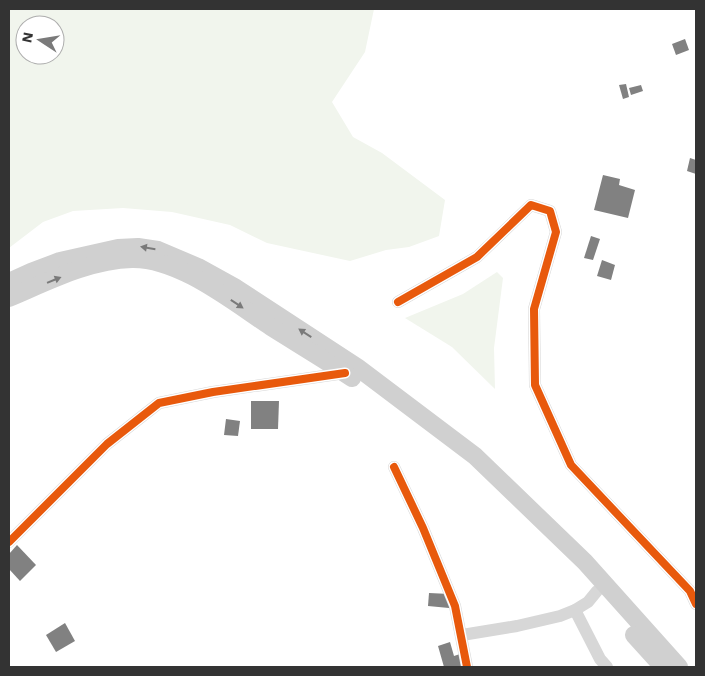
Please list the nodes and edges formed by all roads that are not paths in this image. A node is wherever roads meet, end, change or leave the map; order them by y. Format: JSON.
{"nodes":[{"id":1,"x":9,"y":282,"type":"edge"},
{"id":2,"x":9,"y":298,"type":"edge"},
{"id":3,"x":398,"y":302,"type":"dead end"},
{"id":4,"x":345,"y":373,"type":"junction"},
{"id":5,"x":394,"y":467,"type":"dead end"},
{"id":6,"x":9,"y":542,"type":"edge"},
{"id":7,"x":597,"y":591,"type":"junction"},
{"id":8,"x":696,"y":604,"type":"edge"},
{"id":9,"x":575,"y":610,"type":"junction"},
{"id":10,"x":462,"y":635,"type":"junction"},
{"id":11,"x":467,"y":667,"type":"edge"},
{"id":12,"x":606,"y":667,"type":"edge"},
{"id":13,"x":663,"y":667,"type":"edge"},
{"id":14,"x":679,"y":667,"type":"edge"}],
"edges":[{"from":14,"to":1,"type":"main road","one_way":true},
{"from":2,"to":4,"type":"main road","one_way":true},
{"from":3,"to":8,"type":"street"},
{"from":4,"to":6,"type":"street"},
{"from":4,"to":7,"type":"main road"},
{"from":5,"to":10,"type":"street"},
{"from":7,"to":9,"type":"street"},
{"from":7,"to":13,"type":"main road"},
{"from":9,"to":10,"type":"street"},
{"from":9,"to":12,"type":"street"},
{"from":10,"to":11,"type":"street"}]}
